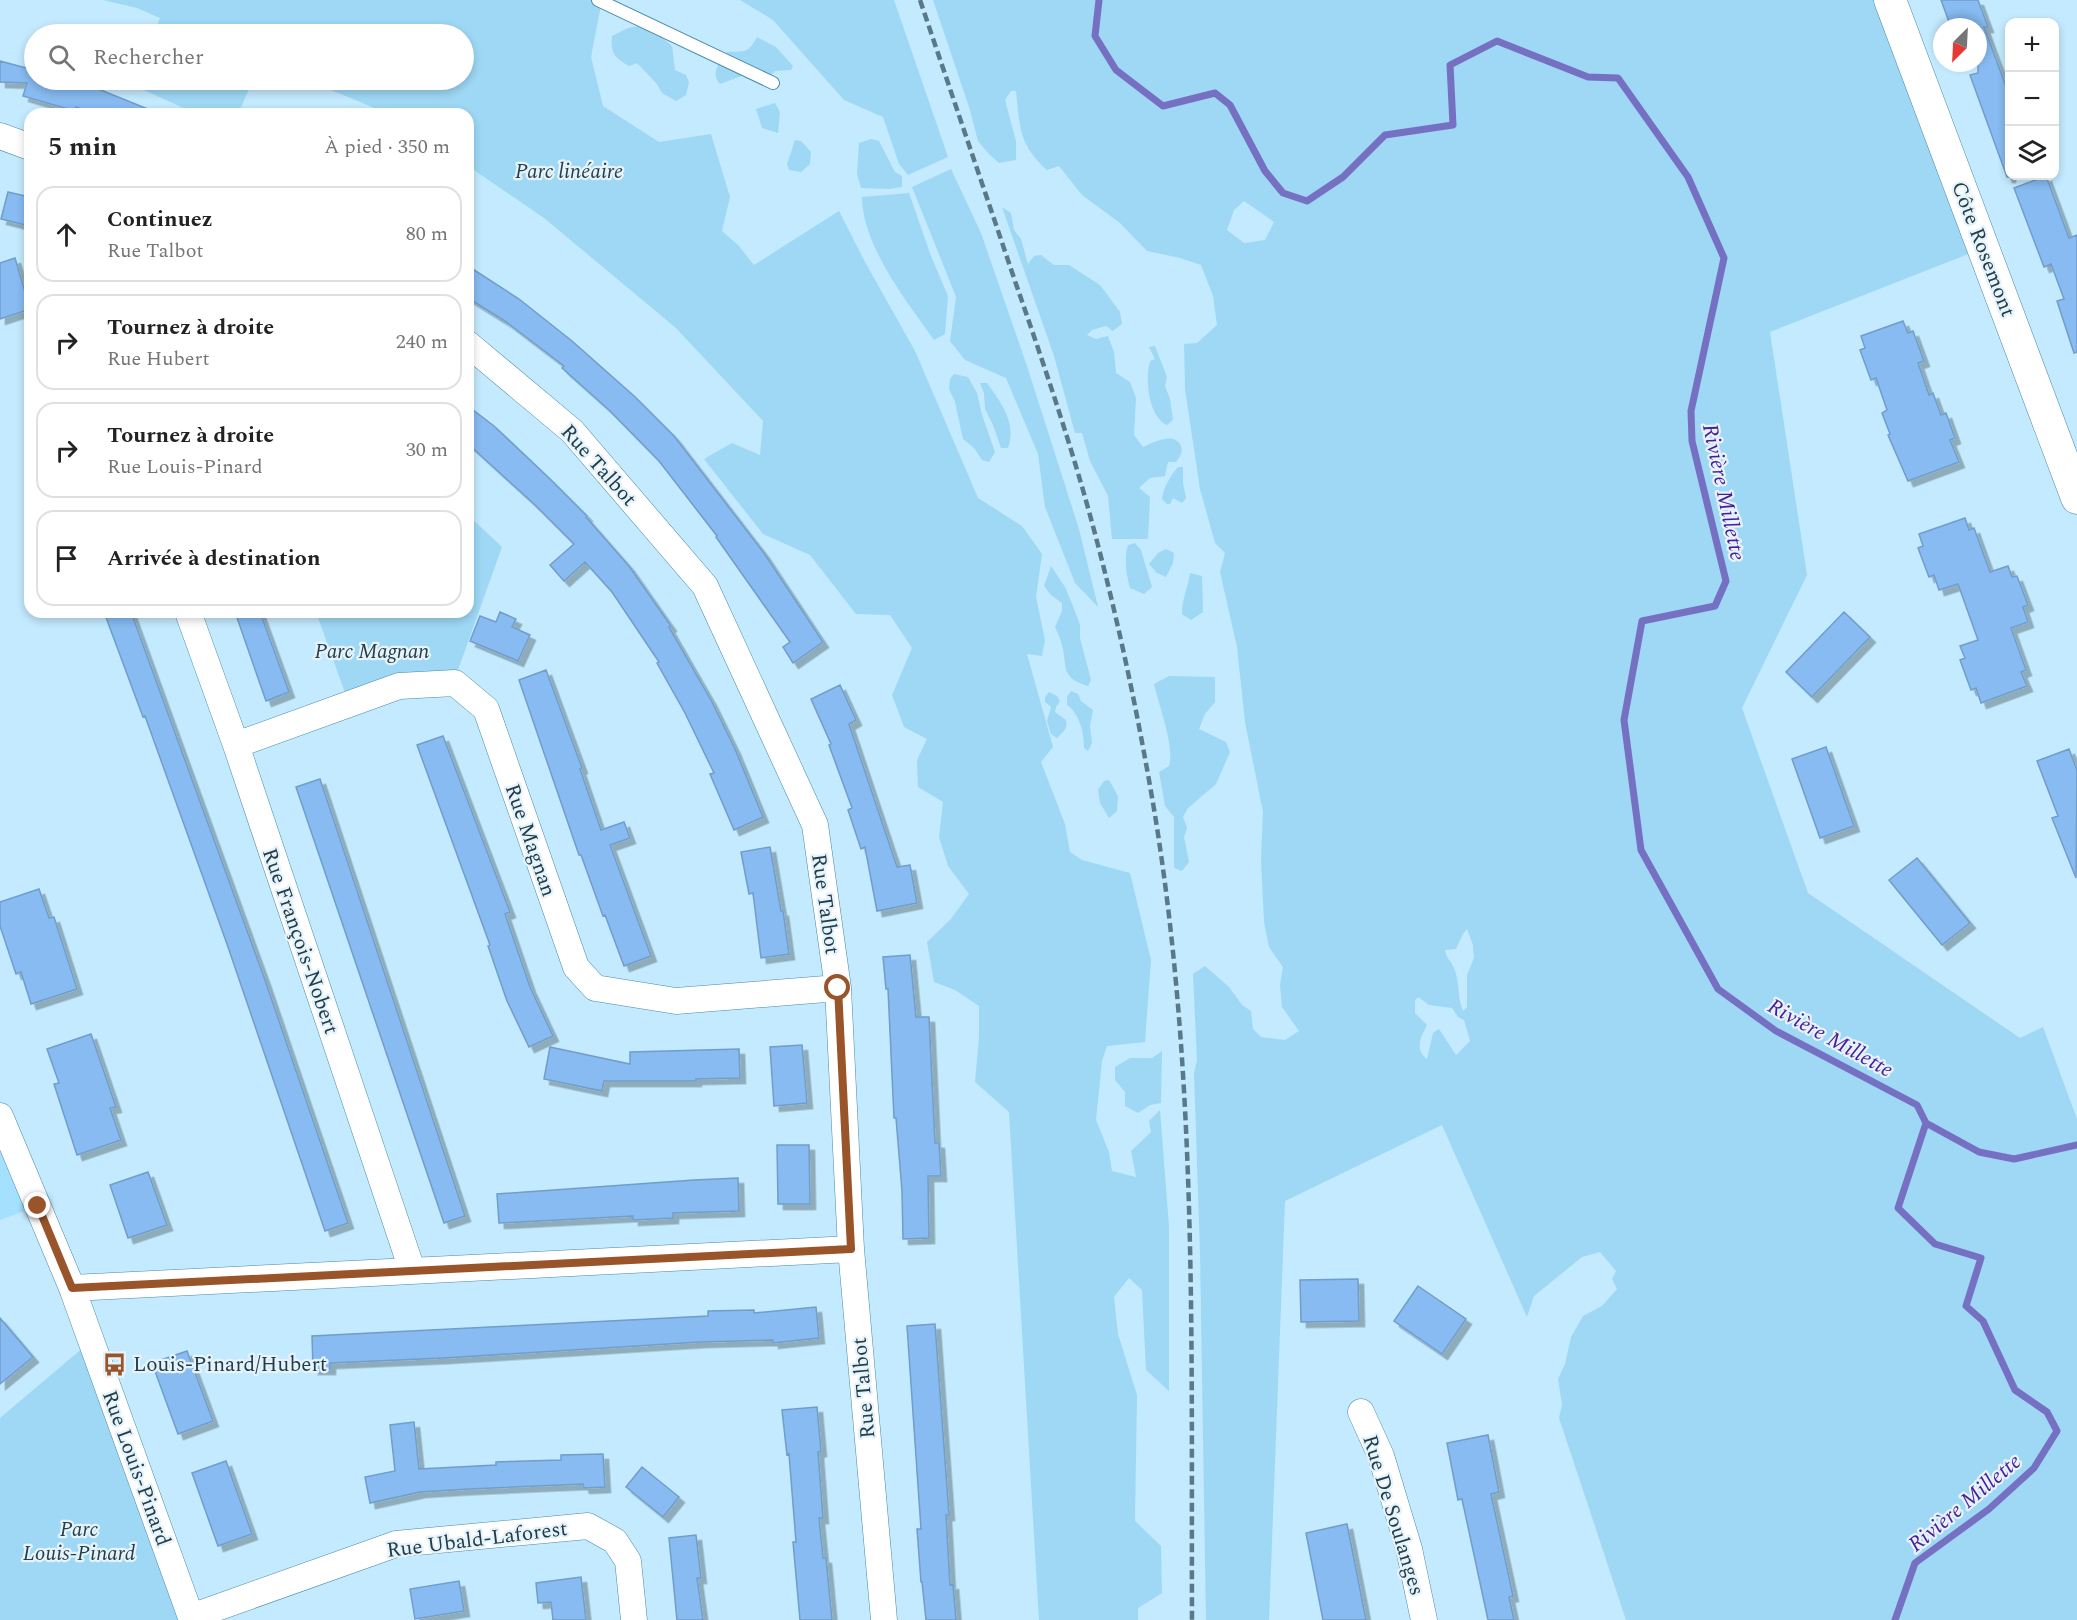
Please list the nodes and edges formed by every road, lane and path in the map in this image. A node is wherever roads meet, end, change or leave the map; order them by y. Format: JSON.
{"nodes":[{"id":1,"x":598,"y":0,"type":"edge"},
{"id":2,"x":1890,"y":0,"type":"edge"},
{"id":3,"x":773,"y":83,"type":"dead end"},
{"id":4,"x":0,"y":136,"type":"edge"},
{"id":5,"x":24,"y":145,"type":"edge"},
{"id":6,"x":474,"y":349,"type":"edge"},
{"id":7,"x":2070,"y":453,"type":"edge"},
{"id":8,"x":2077,"y":498,"type":"edge"},
{"id":9,"x":190,"y":618,"type":"edge"},
{"id":10,"x":236,"y":745,"type":"junction"},
{"id":11,"x":838,"y":988,"type":"junction"},
{"id":12,"x":0,"y":1116,"type":"edge"},
{"id":13,"x":851,"y":1249,"type":"junction"},
{"id":14,"x":412,"y":1270,"type":"junction"},
{"id":15,"x":72,"y":1288,"type":"junction"},
{"id":16,"x":1361,"y":1412,"type":"dead end"},
{"id":17,"x":191,"y":1618,"type":"edge"},
{"id":18,"x":634,"y":1620,"type":"edge"},
{"id":19,"x":884,"y":1620,"type":"edge"},
{"id":20,"x":1424,"y":1620,"type":"edge"}],
"edges":[{"from":1,"to":3,"type":"lane"},
{"from":2,"to":7,"type":"street","name":"Côte Rosemont"},
{"from":4,"to":5,"type":"street"},
{"from":6,"to":11,"type":"street","name":"Rue Talbot"},
{"from":7,"to":8,"type":"street","name":"Côte Rosemont"},
{"from":9,"to":10,"type":"street","name":"Rue François-Nobert"},
{"from":10,"to":11,"type":"street","name":"Rue Magnan"},
{"from":10,"to":14,"type":"street","name":"Rue François-Nobert"},
{"from":11,"to":13,"type":"street","name":"Rue Talbot"},
{"from":12,"to":15,"type":"street","name":"Rue Louis-Pinard"},
{"from":13,"to":14,"type":"street"},
{"from":13,"to":19,"type":"street","name":"Rue Talbot"},
{"from":14,"to":15,"type":"street"},
{"from":15,"to":17,"type":"street","name":"Rue Louis-Pinard"},
{"from":16,"to":20,"type":"street","name":"Rue De Soulanges"},
{"from":17,"to":18,"type":"street","name":"Rue Ubald-Laforest"}]}
